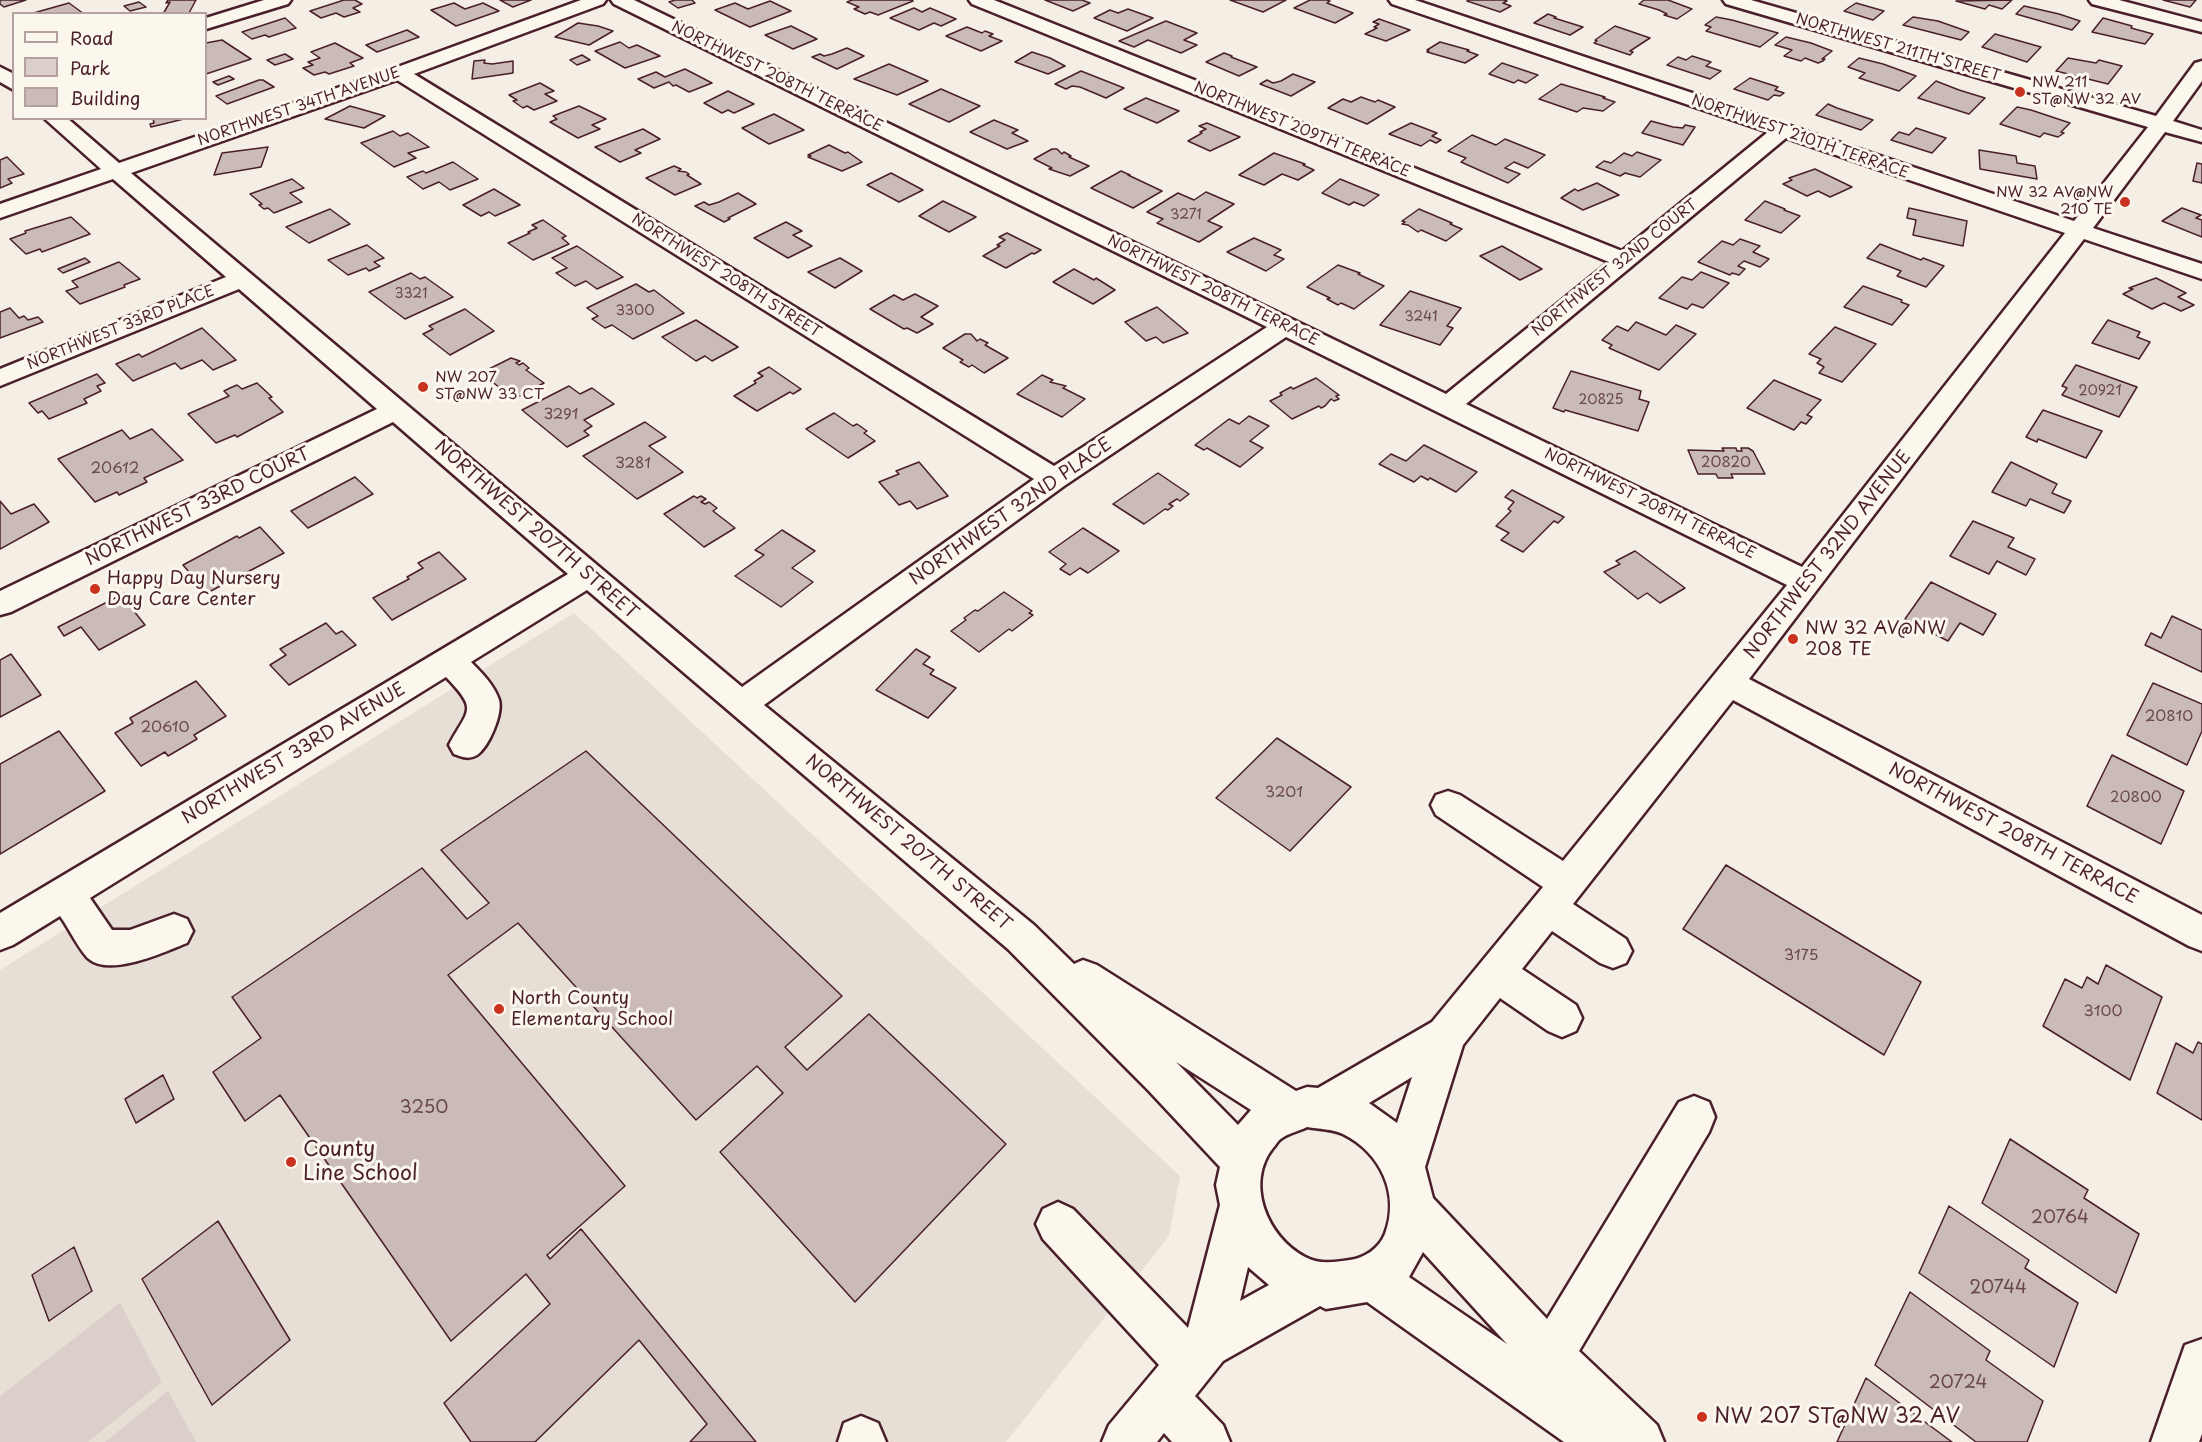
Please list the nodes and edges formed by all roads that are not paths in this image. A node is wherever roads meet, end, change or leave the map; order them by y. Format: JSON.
{"nodes":[{"id":1,"x":597,"y":0,"type":"edge"},
{"id":2,"x":620,"y":0,"type":"edge"},
{"id":3,"x":978,"y":0,"type":"edge"},
{"id":4,"x":1398,"y":0,"type":"edge"},
{"id":5,"x":1732,"y":0,"type":"edge"},
{"id":6,"x":2098,"y":0,"type":"edge"},
{"id":7,"x":271,"y":2,"type":"edge"},
{"id":8,"x":207,"y":24,"type":"edge"},
{"id":9,"x":2202,"y":27,"type":"edge"},
{"id":10,"x":2202,"y":67,"type":"edge"},
{"id":11,"x":399,"y":73,"type":"junction"},
{"id":12,"x":56,"y":120,"type":"edge"},
{"id":13,"x":2162,"y":124,"type":"junction"},
{"id":14,"x":1782,"y":131,"type":"junction"},
{"id":15,"x":2202,"y":136,"type":"edge"},
{"id":16,"x":114,"y":170,"type":"junction"},
{"id":17,"x":0,"y":211,"type":"edge"},
{"id":18,"x":2080,"y":230,"type":"junction"},
{"id":19,"x":1625,"y":260,"type":"junction"},
{"id":20,"x":2202,"y":272,"type":"edge"},
{"id":21,"x":242,"y":279,"type":"junction"},
{"id":22,"x":1285,"y":326,"type":"junction"},
{"id":23,"x":0,"y":378,"type":"edge"},
{"id":24,"x":1449,"y":405,"type":"junction"},
{"id":25,"x":396,"y":411,"type":"junction"},
{"id":26,"x":1054,"y":479,"type":"junction"},
{"id":27,"x":589,"y":575,"type":"junction"},
{"id":28,"x":1807,"y":582,"type":"junction"},
{"id":29,"x":0,"y":604,"type":"edge"},
{"id":30,"x":449,"y":660,"type":"junction"},
{"id":31,"x":1728,"y":684,"type":"junction"},
{"id":32,"x":741,"y":705,"type":"junction"},
{"id":33,"x":466,"y":746,"type":"dead end"},
{"id":34,"x":1448,"y":805,"type":"dead end"},
{"id":35,"x":66,"y":893,"type":"junction"},
{"id":36,"x":1557,"y":895,"type":"junction"},
{"id":37,"x":174,"y":931,"type":"dead end"},
{"id":38,"x":0,"y":933,"type":"edge"},
{"id":39,"x":2202,"y":934,"type":"edge"},
{"id":40,"x":1021,"y":937,"type":"junction"},
{"id":41,"x":1613,"y":951,"type":"dead end"},
{"id":42,"x":1495,"y":973,"type":"junction"},
{"id":43,"x":1562,"y":1018,"type":"dead end"},
{"id":44,"x":1446,"y":1035,"type":"junction"},
{"id":45,"x":1308,"y":1109,"type":"junction"},
{"id":46,"x":1694,"y":1117,"type":"dead end"},
{"id":47,"x":1241,"y":1159,"type":"junction"},
{"id":48,"x":1404,"y":1167,"type":"junction"},
{"id":49,"x":1240,"y":1209,"type":"junction"},
{"id":50,"x":1413,"y":1209,"type":"junction"},
{"id":51,"x":1058,"y":1224,"type":"dead end"},
{"id":52,"x":1371,"y":1278,"type":"junction"},
{"id":53,"x":1315,"y":1284,"type":"junction"},
{"id":54,"x":2202,"y":1362,"type":"edge"},
{"id":55,"x":1187,"y":1369,"type":"junction"},
{"id":56,"x":1541,"y":1372,"type":"junction"},
{"id":57,"x":2180,"y":1440,"type":"edge"},
{"id":58,"x":1126,"y":1442,"type":"edge"},
{"id":59,"x":1206,"y":1442,"type":"edge"},
{"id":60,"x":1604,"y":1442,"type":"edge"},
{"id":61,"x":1640,"y":1442,"type":"edge"}],
"edges":[{"from":1,"to":11,"type":"street","name":"NORTHWEST 34TH AVENUE"},
{"from":2,"to":22,"type":"street","name":"NORTHWEST 208TH TERRACE"},
{"from":3,"to":19,"type":"street","name":"NORTHWEST 209TH TERRACE"},
{"from":4,"to":14,"type":"street","name":"NORTHWEST 210TH TERRACE"},
{"from":5,"to":13,"type":"street","name":"NORTHWEST 211TH STREET"},
{"from":6,"to":9,"type":"street"},
{"from":7,"to":8,"type":"street"},
{"from":10,"to":13,"type":"street","name":"NORTHWEST 32ND AVENUE"},
{"from":11,"to":16,"type":"street","name":"NORTHWEST 34TH AVENUE"},
{"from":11,"to":26,"type":"street","name":"NORTHWEST 208TH STREET"},
{"from":12,"to":16,"type":"street","name":"NORTHWEST 207TH STREET"},
{"from":13,"to":15,"type":"street","name":"NORTHWEST 211TH STREET"},
{"from":13,"to":18,"type":"street","name":"NORTHWEST 32ND AVENUE"},
{"from":14,"to":18,"type":"street","name":"NORTHWEST 210TH TERRACE"},
{"from":14,"to":19,"type":"street","name":"NORTHWEST 32ND COURT"},
{"from":16,"to":17,"type":"street","name":"NORTHWEST 34TH AVENUE"},
{"from":16,"to":21,"type":"street","name":"NORTHWEST 207TH STREET"},
{"from":18,"to":20,"type":"street","name":"NORTHWEST 210TH TERRACE"},
{"from":18,"to":28,"type":"street","name":"NORTHWEST 32ND AVENUE"},
{"from":19,"to":24,"type":"street","name":"NORTHWEST 32ND COURT"},
{"from":21,"to":23,"type":"street","name":"NORTHWEST 33RD PLACE"},
{"from":21,"to":25,"type":"street","name":"NORTHWEST 207TH STREET"},
{"from":22,"to":24,"type":"street","name":"NORTHWEST 208TH TERRACE"},
{"from":22,"to":26,"type":"street","name":"NORTHWEST 32ND PLACE"},
{"from":24,"to":28,"type":"street","name":"NORTHWEST 208TH TERRACE"},
{"from":25,"to":27,"type":"street","name":"NORTHWEST 207TH STREET"},
{"from":25,"to":29,"type":"street","name":"NORTHWEST 33RD COURT"},
{"from":26,"to":32,"type":"street","name":"NORTHWEST 32ND PLACE"},
{"from":27,"to":30,"type":"street","name":"NORTHWEST 33RD AVENUE"},
{"from":27,"to":32,"type":"street","name":"NORTHWEST 207TH STREET"},
{"from":28,"to":31,"type":"street","name":"NORTHWEST 32ND AVENUE"},
{"from":30,"to":33,"type":"street"},
{"from":30,"to":35,"type":"street","name":"NORTHWEST 33RD AVENUE"},
{"from":31,"to":36,"type":"street","name":"NORTHWEST 32ND AVENUE"},
{"from":31,"to":39,"type":"street","name":"NORTHWEST 208TH TERRACE"},
{"from":32,"to":40,"type":"street","name":"NORTHWEST 207TH STREET"},
{"from":34,"to":36,"type":"street"},
{"from":35,"to":37,"type":"street"},
{"from":35,"to":38,"type":"street","name":"NORTHWEST 33RD AVENUE"},
{"from":36,"to":41,"type":"street"},
{"from":36,"to":42,"type":"street","name":"NORTHWEST 32ND AVENUE"},
{"from":40,"to":45,"type":"street","name":"NORTHWEST 207TH STREET"},
{"from":40,"to":47,"type":"street","name":"NORTHWEST 207TH STREET"},
{"from":42,"to":43,"type":"street"},
{"from":42,"to":44,"type":"street","name":"NORTHWEST 32ND AVENUE"},
{"from":44,"to":45,"type":"street","name":"NORTHWEST 32ND AVENUE"},
{"from":44,"to":48,"type":"street","name":"NORTHWEST 32ND AVENUE"},
{"from":45,"to":47,"type":"street"},
{"from":45,"to":48,"type":"street"},
{"from":46,"to":56,"type":"street"},
{"from":47,"to":49,"type":"street"},
{"from":48,"to":50,"type":"street"},
{"from":49,"to":53,"type":"street"},
{"from":49,"to":55,"type":"street"},
{"from":50,"to":52,"type":"street"},
{"from":50,"to":56,"type":"street"},
{"from":51,"to":55,"type":"street"},
{"from":52,"to":53,"type":"street"},
{"from":52,"to":56,"type":"street"},
{"from":53,"to":55,"type":"street"},
{"from":54,"to":57,"type":"street"},
{"from":55,"to":58,"type":"street"},
{"from":55,"to":59,"type":"street"},
{"from":56,"to":60,"type":"street"},
{"from":56,"to":61,"type":"street"}]}
